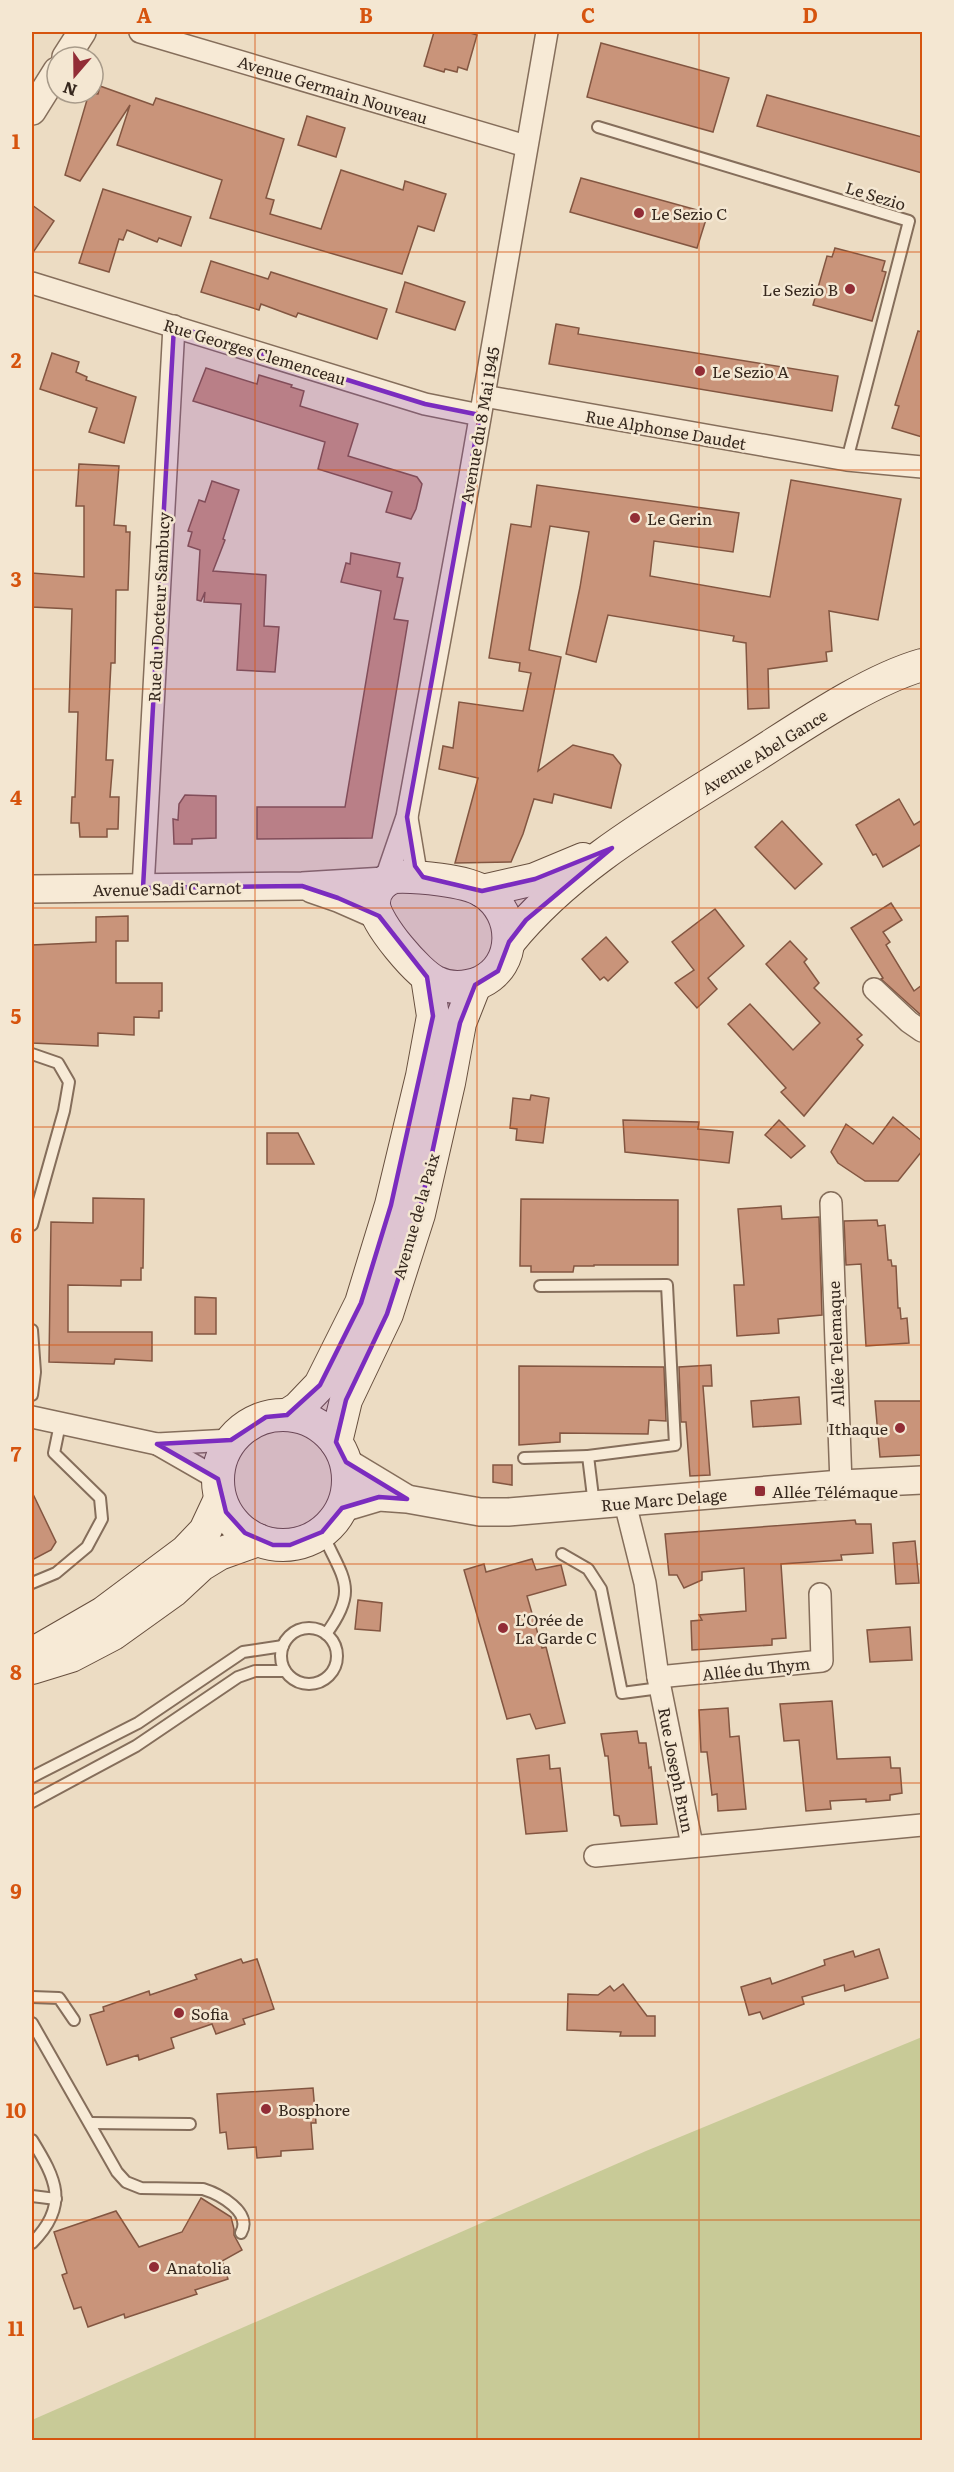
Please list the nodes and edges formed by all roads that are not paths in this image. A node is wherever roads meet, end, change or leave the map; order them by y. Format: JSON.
{"nodes":[{"id":1,"x":82,"y":32,"type":"edge"},
{"id":2,"x":140,"y":32,"type":"edge"},
{"id":3,"x":547,"y":32,"type":"edge"},
{"id":4,"x":74,"y":45,"type":"edge"},
{"id":5,"x":45,"y":90,"type":"edge"},
{"id":6,"x":32,"y":111,"type":"edge"},
{"id":7,"x":598,"y":127,"type":"dead end"},
{"id":8,"x":526,"y":146,"type":"junction"},
{"id":9,"x":32,"y":283,"type":"edge"},
{"id":10,"x":174,"y":326,"type":"junction"},
{"id":11,"x":482,"y":406,"type":"junction"},
{"id":12,"x":848,"y":460,"type":"junction"},
{"id":13,"x":922,"y":467,"type":"edge"},
{"id":14,"x":922,"y":665,"type":"edge"},
{"id":15,"x":407,"y":817,"type":"junction"},
{"id":16,"x":612,"y":848,"type":"junction"},
{"id":17,"x":423,"y":877,"type":"junction"},
{"id":18,"x":385,"y":881,"type":"junction"},
{"id":19,"x":302,"y":886,"type":"junction"},
{"id":20,"x":143,"y":888,"type":"junction"},
{"id":21,"x":32,"y":889,"type":"edge"},
{"id":22,"x":482,"y":891,"type":"junction"},
{"id":23,"x":379,"y":916,"type":"junction"},
{"id":24,"x":509,"y":942,"type":"junction"},
{"id":25,"x":427,"y":977,"type":"junction"},
{"id":26,"x":475,"y":985,"type":"junction"},
{"id":27,"x":874,"y":989,"type":"dead end"},
{"id":28,"x":922,"y":1031,"type":"edge"},
{"id":29,"x":32,"y":1054,"type":"edge"},
{"id":30,"x":831,"y":1203,"type":"dead end"},
{"id":31,"x":32,"y":1225,"type":"edge"},
{"id":32,"x":540,"y":1286,"type":"dead end"},
{"id":33,"x":32,"y":1330,"type":"edge"},
{"id":34,"x":32,"y":1349,"type":"edge"},
{"id":35,"x":32,"y":1395,"type":"edge"},
{"id":36,"x":287,"y":1415,"type":"junction"},
{"id":37,"x":32,"y":1417,"type":"edge"},
{"id":38,"x":60,"y":1424,"type":"junction"},
{"id":39,"x":231,"y":1440,"type":"junction"},
{"id":40,"x":157,"y":1444,"type":"junction"},
{"id":41,"x":341,"y":1452,"type":"junction"},
{"id":42,"x":588,"y":1456,"type":"junction"},
{"id":43,"x":524,"y":1458,"type":"dead end"},
{"id":44,"x":922,"y":1480,"type":"edge"},
{"id":45,"x":841,"y":1484,"type":"junction"},
{"id":46,"x":219,"y":1489,"type":"junction"},
{"id":47,"x":407,"y":1499,"type":"junction"},
{"id":48,"x":625,"y":1503,"type":"junction"},
{"id":49,"x":594,"y":1505,"type":"junction"},
{"id":50,"x":342,"y":1508,"type":"junction"},
{"id":51,"x":322,"y":1532,"type":"junction"},
{"id":52,"x":258,"y":1540,"type":"junction"},
{"id":53,"x":562,"y":1554,"type":"dead end"},
{"id":54,"x":32,"y":1583,"type":"edge"},
{"id":55,"x":820,"y":1594,"type":"dead end"},
{"id":56,"x":326,"y":1634,"type":"junction"},
{"id":57,"x":283,"y":1646,"type":"junction"},
{"id":58,"x":32,"y":1654,"type":"edge"},
{"id":59,"x":32,"y":1668,"type":"edge"},
{"id":60,"x":285,"y":1671,"type":"junction"},
{"id":61,"x":659,"y":1682,"type":"junction"},
{"id":62,"x":32,"y":1777,"type":"edge"},
{"id":63,"x":32,"y":1802,"type":"edge"},
{"id":64,"x":922,"y":1825,"type":"edge"},
{"id":65,"x":692,"y":1845,"type":"junction"},
{"id":66,"x":595,"y":1856,"type":"dead end"},
{"id":67,"x":32,"y":1997,"type":"edge"},
{"id":68,"x":74,"y":2020,"type":"dead end"},
{"id":69,"x":32,"y":2024,"type":"edge"},
{"id":70,"x":90,"y":2123,"type":"junction"},
{"id":71,"x":190,"y":2124,"type":"dead end"},
{"id":72,"x":32,"y":2140,"type":"edge"},
{"id":73,"x":32,"y":2196,"type":"edge"},
{"id":74,"x":56,"y":2199,"type":"junction"},
{"id":75,"x":241,"y":2233,"type":"dead end"},
{"id":76,"x":32,"y":2242,"type":"edge"}],
"edges":[{"from":1,"to":4,"type":"street"},
{"from":2,"to":8,"type":"street","name":"Avenue Germain Nouveau"},
{"from":3,"to":8,"type":"street","name":"Avenue du 8 Mai 1945"},
{"from":5,"to":6,"type":"street"},
{"from":7,"to":12,"type":"lane","name":"Le Sezio"},
{"from":8,"to":11,"type":"street","name":"Avenue du 8 Mai 1945"},
{"from":9,"to":10,"type":"street","name":"Rue Georges Clemenceau"},
{"from":10,"to":11,"type":"street","name":"Rue Georges Clemenceau"},
{"from":10,"to":20,"type":"street","name":"Rue du Docteur Sambucy"},
{"from":11,"to":12,"type":"street","name":"Rue Alphonse Daudet"},
{"from":11,"to":15,"type":"street","name":"Avenue du 8 Mai 1945"},
{"from":12,"to":13,"type":"street","name":"Rue Alphonse Daudet"},
{"from":14,"to":16,"type":"main road","name":"Avenue Abel Gance"},
{"from":15,"to":17,"type":"street","name":"Avenue du 8 Mai 1945"},
{"from":15,"to":18,"type":"street","name":"Avenue du 8 Mai 1945"},
{"from":16,"to":22,"type":"main road","name":"Avenue Abel Gance"},
{"from":16,"to":24,"type":"main road","name":"Avenue Abel Gance"},
{"from":17,"to":18,"type":"main road"},
{"from":17,"to":22,"type":"main road"},
{"from":18,"to":19,"type":"street","name":"Avenue Sadi Carnot"},
{"from":18,"to":23,"type":"main road"},
{"from":19,"to":20,"type":"street","name":"Avenue Sadi Carnot"},
{"from":19,"to":23,"type":"street","name":"Avenue Sadi Carnot"},
{"from":20,"to":21,"type":"street","name":"Avenue Sadi Carnot"},
{"from":22,"to":24,"type":"main road"},
{"from":23,"to":25,"type":"main road"},
{"from":24,"to":26,"type":"main road"},
{"from":25,"to":26,"type":"main road"},
{"from":25,"to":36,"type":"main road","name":"Avenue de la Paix"},
{"from":26,"to":41,"type":"main road","name":"Avenue de la Paix"},
{"from":27,"to":28,"type":"street"},
{"from":29,"to":31,"type":"lane"},
{"from":30,"to":45,"type":"street","name":"Allée Telemaque"},
{"from":32,"to":42,"type":"lane"},
{"from":33,"to":34,"type":"lane"},
{"from":34,"to":35,"type":"lane"},
{"from":36,"to":39,"type":"main road"},
{"from":36,"to":41,"type":"main road"},
{"from":37,"to":38,"type":"street"},
{"from":38,"to":40,"type":"street"},
{"from":38,"to":54,"type":"lane"},
{"from":39,"to":40,"type":"street"},
{"from":39,"to":46,"type":"main road"},
{"from":40,"to":46,"type":"street"},
{"from":41,"to":47,"type":"street","name":"Rue Marc Delage"},
{"from":41,"to":50,"type":"main road"},
{"from":42,"to":43,"type":"lane"},
{"from":42,"to":49,"type":"lane"},
{"from":44,"to":45,"type":"street","name":"Rue Marc Delage"},
{"from":45,"to":48,"type":"street","name":"Rue Marc Delage"},
{"from":46,"to":52,"type":"main road"},
{"from":46,"to":58,"type":"main road"},
{"from":47,"to":49,"type":"street","name":"Rue Marc Delage"},
{"from":47,"to":50,"type":"street","name":"Rue Marc Delage"},
{"from":48,"to":49,"type":"street","name":"Rue Marc Delage"},
{"from":48,"to":61,"type":"street","name":"Rue Joseph Brun"},
{"from":50,"to":51,"type":"main road"},
{"from":51,"to":52,"type":"main road"},
{"from":51,"to":56,"type":"lane"},
{"from":52,"to":59,"type":"main road"},
{"from":53,"to":61,"type":"lane"},
{"from":55,"to":61,"type":"street","name":"Allée du Thym"},
{"from":56,"to":57,"type":"lane"},
{"from":56,"to":60,"type":"lane"},
{"from":57,"to":60,"type":"lane"},
{"from":57,"to":62,"type":"lane"},
{"from":60,"to":63,"type":"lane"},
{"from":61,"to":65,"type":"street","name":"Rue Joseph Brun"},
{"from":64,"to":65,"type":"street","name":"Rue Joseph Brun"},
{"from":65,"to":66,"type":"street"},
{"from":67,"to":68,"type":"lane"},
{"from":69,"to":70,"type":"lane"},
{"from":70,"to":71,"type":"lane"},
{"from":70,"to":75,"type":"lane"},
{"from":72,"to":74,"type":"lane"},
{"from":73,"to":74,"type":"lane"},
{"from":74,"to":76,"type":"lane"}]}
